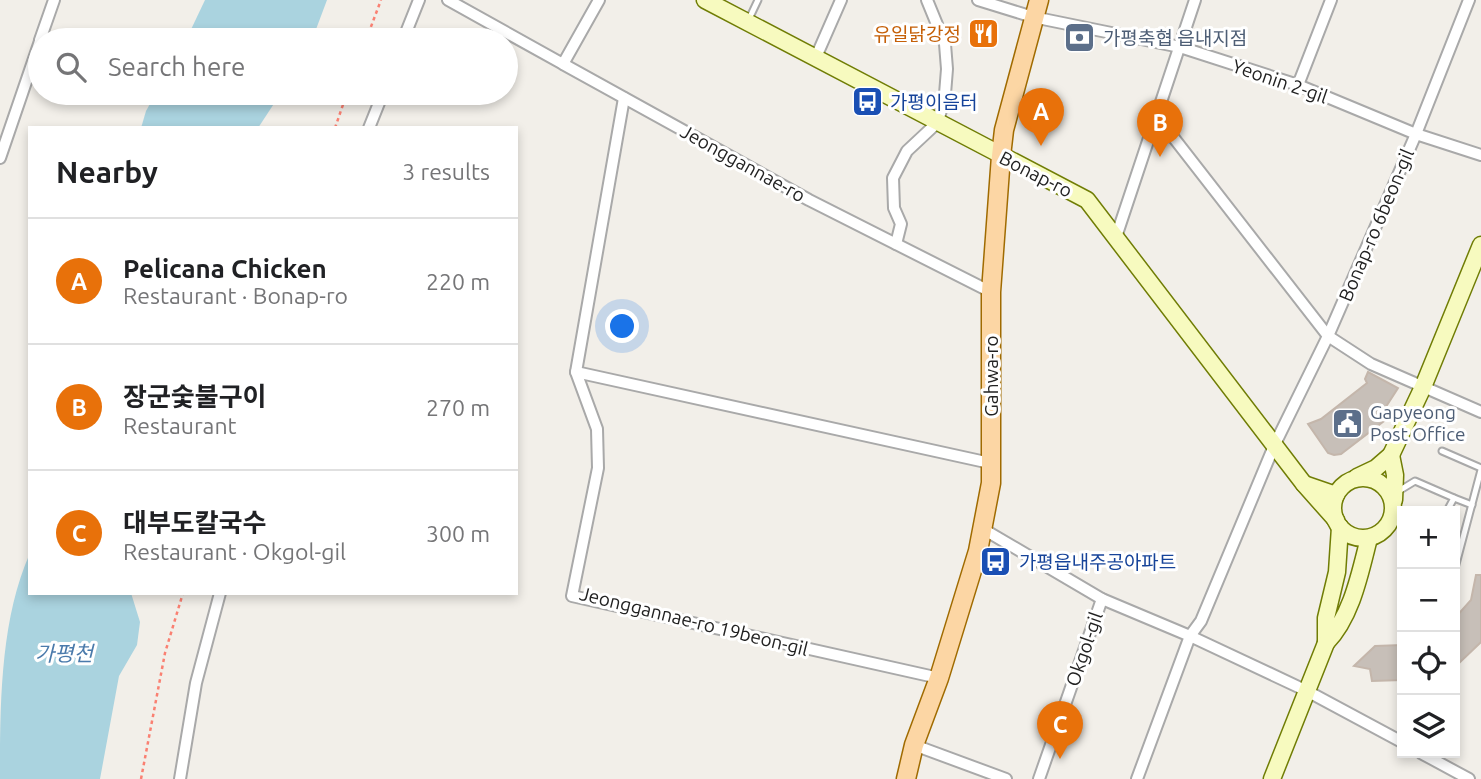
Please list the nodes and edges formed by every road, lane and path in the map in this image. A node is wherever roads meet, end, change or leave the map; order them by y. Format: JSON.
{"nodes":[{"id":1,"x":54,"y":0,"type":"edge"},
{"id":2,"x":381,"y":0,"type":"edge"},
{"id":3,"x":419,"y":0,"type":"edge"},
{"id":4,"x":448,"y":0,"type":"edge"},
{"id":5,"x":599,"y":0,"type":"edge"},
{"id":6,"x":705,"y":0,"type":"edge"},
{"id":7,"x":758,"y":0,"type":"edge"},
{"id":8,"x":841,"y":0,"type":"edge"},
{"id":9,"x":927,"y":0,"type":"edge"},
{"id":10,"x":978,"y":0,"type":"edge"},
{"id":11,"x":1195,"y":0,"type":"edge"},
{"id":12,"x":1331,"y":0,"type":"edge"},
{"id":13,"x":1469,"y":0,"type":"edge"},
{"id":14,"x":1036,"y":8,"type":"edge"},
{"id":15,"x":748,"y":22,"type":"junction"},
{"id":16,"x":44,"y":28,"type":"edge"},
{"id":17,"x":370,"y":28,"type":"edge"},
{"id":18,"x":408,"y":28,"type":"edge"},
{"id":19,"x":498,"y":28,"type":"edge"},
{"id":20,"x":518,"y":39,"type":"edge"},
{"id":21,"x":1180,"y":47,"type":"junction"},
{"id":22,"x":816,"y":57,"type":"junction"},
{"id":23,"x":563,"y":64,"type":"junction"},
{"id":24,"x":28,"y":76,"type":"edge"},
{"id":25,"x":1298,"y":85,"type":"junction"},
{"id":26,"x":624,"y":98,"type":"junction"},
{"id":27,"x":343,"y":105,"type":"edge"},
{"id":28,"x":378,"y":105,"type":"edge"},
{"id":29,"x":1156,"y":115,"type":"junction"},
{"id":30,"x":938,"y":122,"type":"junction"},
{"id":31,"x":336,"y":126,"type":"edge"},
{"id":32,"x":370,"y":126,"type":"edge"},
{"id":33,"x":1416,"y":134,"type":"junction"},
{"id":34,"x":1481,"y":155,"type":"edge"},
{"id":35,"x":1001,"y":156,"type":"junction"},
{"id":36,"x":0,"y":158,"type":"edge"},
{"id":37,"x":1116,"y":237,"type":"junction"},
{"id":38,"x":896,"y":244,"type":"junction"},
{"id":39,"x":1481,"y":246,"type":"edge"},
{"id":40,"x":991,"y":292,"type":"junction"},
{"id":41,"x":1328,"y":336,"type":"junction"},
{"id":42,"x":576,"y":372,"type":"junction"},
{"id":43,"x":1423,"y":387,"type":"junction"},
{"id":44,"x":1481,"y":412,"type":"edge"},
{"id":45,"x":1274,"y":446,"type":"junction"},
{"id":46,"x":1442,"y":451,"type":"dead end"},
{"id":47,"x":1391,"y":455,"type":"junction"},
{"id":48,"x":990,"y":463,"type":"junction"},
{"id":49,"x":1481,"y":469,"type":"edge"},
{"id":50,"x":1357,"y":477,"type":"junction"},
{"id":51,"x":1304,"y":484,"type":"junction"},
{"id":52,"x":1336,"y":495,"type":"junction"},
{"id":53,"x":1454,"y":498,"type":"junction"},
{"id":54,"x":1394,"y":500,"type":"junction"},
{"id":55,"x":1472,"y":505,"type":"junction"},
{"id":56,"x":1450,"y":506,"type":"edge"},
{"id":57,"x":1338,"y":524,"type":"junction"},
{"id":58,"x":983,"y":529,"type":"junction"},
{"id":59,"x":1369,"y":538,"type":"junction"},
{"id":60,"x":1460,"y":549,"type":"edge"},
{"id":61,"x":182,"y":595,"type":"edge"},
{"id":62,"x":219,"y":595,"type":"edge"},
{"id":63,"x":1102,"y":599,"type":"junction"},
{"id":64,"x":1190,"y":636,"type":"junction"},
{"id":65,"x":1326,"y":643,"type":"junction"},
{"id":66,"x":939,"y":678,"type":"junction"},
{"id":67,"x":1307,"y":691,"type":"junction"},
{"id":68,"x":1397,"y":739,"type":"edge"},
{"id":69,"x":914,"y":745,"type":"junction"},
{"id":70,"x":1431,"y":758,"type":"edge"},
{"id":71,"x":141,"y":779,"type":"edge"},
{"id":72,"x":180,"y":779,"type":"edge"},
{"id":73,"x":906,"y":779,"type":"edge"},
{"id":74,"x":1006,"y":779,"type":"edge"},
{"id":75,"x":1039,"y":779,"type":"edge"},
{"id":76,"x":1137,"y":779,"type":"edge"},
{"id":77,"x":1272,"y":779,"type":"edge"},
{"id":78,"x":1469,"y":779,"type":"edge"}],
"edges":[{"from":1,"to":16,"type":"street"},
{"from":2,"to":17,"type":"path"},
{"from":3,"to":18,"type":"street"},
{"from":4,"to":19,"type":"street","name":"Jeonggannae-ro"},
{"from":5,"to":23,"type":"street"},
{"from":6,"to":15,"type":"main road","name":"Bonap-ro"},
{"from":7,"to":15,"type":"lane"},
{"from":8,"to":22,"type":"street"},
{"from":9,"to":30,"type":"street"},
{"from":10,"to":14,"type":"street","name":"Yeonin 2-gil"},
{"from":11,"to":21,"type":"street"},
{"from":12,"to":25,"type":"street"},
{"from":13,"to":33,"type":"street","name":"Bonap-ro 6beon-gil"},
{"from":14,"to":21,"type":"street","name":"Yeonin 2-gil"},
{"from":14,"to":35,"type":"main road","name":"Gahwa-ro"},
{"from":15,"to":22,"type":"main road","name":"Bonap-ro"},
{"from":20,"to":23,"type":"street","name":"Jeonggannae-ro"},
{"from":21,"to":25,"type":"street","name":"Yeonin 2-gil"},
{"from":21,"to":29,"type":"street"},
{"from":22,"to":30,"type":"main road","name":"Bonap-ro"},
{"from":23,"to":26,"type":"street","name":"Jeonggannae-ro"},
{"from":24,"to":36,"type":"street"},
{"from":25,"to":33,"type":"street","name":"Yeonin 2-gil"},
{"from":26,"to":38,"type":"street","name":"Jeonggannae-ro"},
{"from":26,"to":42,"type":"street"},
{"from":27,"to":31,"type":"path"},
{"from":28,"to":32,"type":"street"},
{"from":29,"to":37,"type":"street"},
{"from":29,"to":41,"type":"street"},
{"from":30,"to":35,"type":"main road","name":"Bonap-ro"},
{"from":30,"to":38,"type":"street"},
{"from":33,"to":34,"type":"street","name":"Yeonin 2-gil"},
{"from":33,"to":41,"type":"street","name":"Bonap-ro 6beon-gil"},
{"from":35,"to":37,"type":"main road","name":"Bonap-ro"},
{"from":35,"to":40,"type":"main road","name":"Gahwa-ro"},
{"from":37,"to":45,"type":"main road","name":"Bonap-ro"},
{"from":38,"to":40,"type":"street","name":"Jeonggannae-ro"},
{"from":39,"to":43,"type":"main road"},
{"from":40,"to":48,"type":"main road","name":"Gahwa-ro"},
{"from":41,"to":43,"type":"street"},
{"from":41,"to":45,"type":"street","name":"Bonap-ro 6beon-gil"},
{"from":42,"to":48,"type":"street"},
{"from":42,"to":66,"type":"street","name":"Jeonggannae-ro 19beon-gil"},
{"from":43,"to":44,"type":"street"},
{"from":43,"to":47,"type":"main road"},
{"from":45,"to":51,"type":"main road","name":"Bonap-ro"},
{"from":45,"to":64,"type":"street","name":"Bonap-ro 6beon-gil"},
{"from":46,"to":49,"type":"lane"},
{"from":47,"to":50,"type":"main road"},
{"from":47,"to":54,"type":"main road"},
{"from":48,"to":58,"type":"main road","name":"Gahwa-ro"},
{"from":49,"to":55,"type":"lane"},
{"from":50,"to":52,"type":"main road"},
{"from":50,"to":54,"type":"main road"},
{"from":51,"to":52,"type":"main road"},
{"from":51,"to":57,"type":"main road","name":"Bonap-ro"},
{"from":52,"to":57,"type":"main road"},
{"from":53,"to":54,"type":"lane"},
{"from":53,"to":55,"type":"lane"},
{"from":53,"to":56,"type":"lane"},
{"from":54,"to":59,"type":"main road"},
{"from":55,"to":60,"type":"lane"},
{"from":57,"to":59,"type":"main road"},
{"from":57,"to":65,"type":"main road"},
{"from":58,"to":63,"type":"street","name":"Okgol-gil"},
{"from":58,"to":66,"type":"main road","name":"Gahwa-ro"},
{"from":59,"to":65,"type":"main road"},
{"from":61,"to":71,"type":"path"},
{"from":62,"to":72,"type":"street"},
{"from":63,"to":64,"type":"street","name":"Okgol-gil"},
{"from":63,"to":75,"type":"street","name":"Okgol-gil"},
{"from":64,"to":67,"type":"street","name":"Okgol-gil"},
{"from":64,"to":76,"type":"street"},
{"from":65,"to":67,"type":"main road"},
{"from":66,"to":69,"type":"main road","name":"Gahwa-ro"},
{"from":67,"to":68,"type":"street","name":"Okgol-gil"},
{"from":67,"to":77,"type":"main road"},
{"from":69,"to":73,"type":"main road","name":"Gahwa-ro"},
{"from":69,"to":74,"type":"street"},
{"from":70,"to":78,"type":"street"}]}
